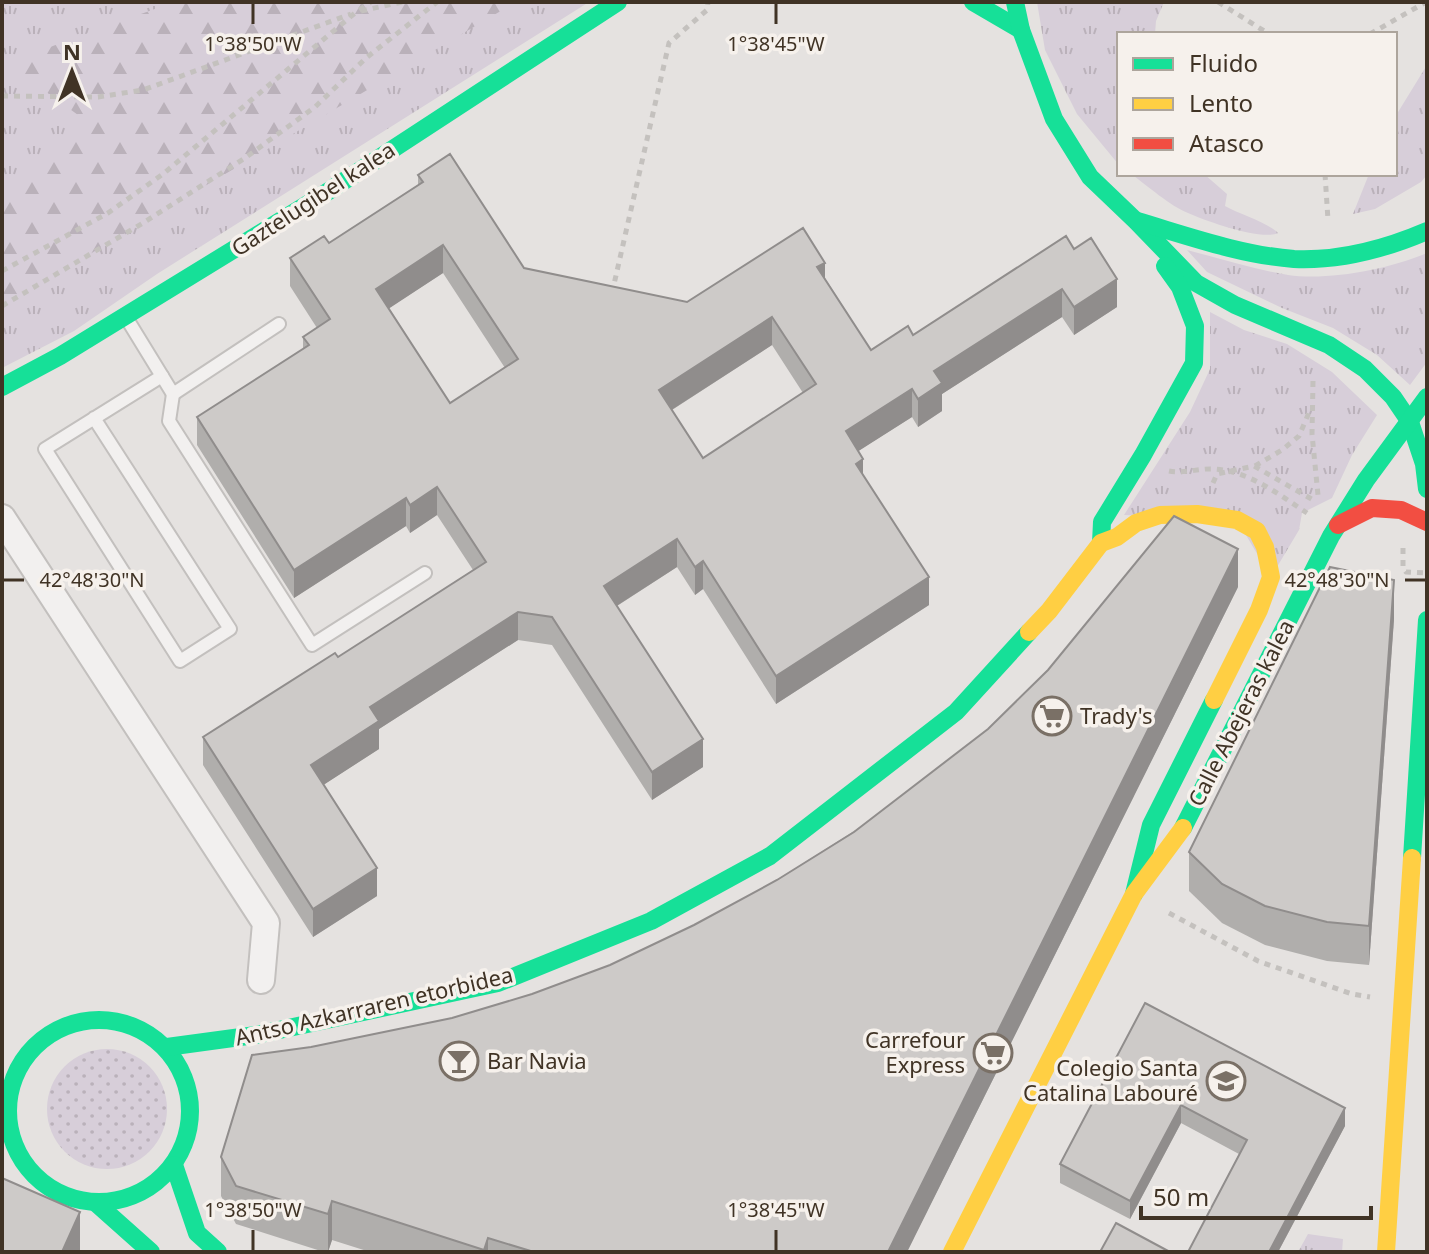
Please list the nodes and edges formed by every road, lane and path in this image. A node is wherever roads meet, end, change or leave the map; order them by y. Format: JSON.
{"nodes":[{"id":1,"x":371,"y":2,"type":"edge"},
{"id":2,"x":402,"y":2,"type":"edge"},
{"id":3,"x":437,"y":2,"type":"edge"},
{"id":4,"x":618,"y":2,"type":"edge"},
{"id":5,"x":708,"y":2,"type":"edge"},
{"id":6,"x":973,"y":2,"type":"edge"},
{"id":7,"x":1015,"y":2,"type":"edge"},
{"id":8,"x":1218,"y":2,"type":"edge"},
{"id":9,"x":1426,"y":2,"type":"edge"},
{"id":10,"x":355,"y":13,"type":"junction"},
{"id":11,"x":1021,"y":30,"type":"junction"},
{"id":12,"x":1266,"y":32,"type":"edge"},
{"id":13,"x":1374,"y":32,"type":"edge"},
{"id":14,"x":2,"y":96,"type":"edge"},
{"id":15,"x":1325,"y":176,"type":"edge"},
{"id":16,"x":1328,"y":220,"type":"dead end"},
{"id":17,"x":1136,"y":221,"type":"junction"},
{"id":18,"x":1427,"y":231,"type":"edge"},
{"id":19,"x":2,"y":271,"type":"edge"},
{"id":20,"x":611,"y":299,"type":"edge"},
{"id":21,"x":2,"y":306,"type":"edge"},
{"id":22,"x":126,"y":316,"type":"junction"},
{"id":23,"x":279,"y":324,"type":"dead end"},
{"id":24,"x":162,"y":376,"type":"junction"},
{"id":25,"x":1313,"y":381,"type":"dead end"},
{"id":26,"x":2,"y":387,"type":"edge"},
{"id":27,"x":173,"y":394,"type":"junction"},
{"id":28,"x":1427,"y":397,"type":"edge"},
{"id":29,"x":1312,"y":406,"type":"junction"},
{"id":30,"x":94,"y":418,"type":"junction"},
{"id":31,"x":1410,"y":422,"type":"junction"},
{"id":32,"x":1254,"y":466,"type":"junction"},
{"id":33,"x":1210,"y":488,"type":"dead end"},
{"id":34,"x":1427,"y":489,"type":"edge"},
{"id":35,"x":2,"y":518,"type":"edge"},
{"id":36,"x":1237,"y":520,"type":"joint"},
{"id":37,"x":1427,"y":522,"type":"edge"},
{"id":38,"x":1338,"y":525,"type":"junction"},
{"id":39,"x":1101,"y":543,"type":"junction"},
{"id":40,"x":425,"y":573,"type":"dead end"},
{"id":41,"x":1411,"y":573,"type":"dead end"},
{"id":42,"x":1427,"y":573,"type":"edge"},
{"id":43,"x":1427,"y":620,"type":"edge"},
{"id":44,"x":1134,"y":894,"type":"junction"},
{"id":45,"x":1169,"y":913,"type":"dead end"},
{"id":46,"x":261,"y":980,"type":"dead end"},
{"id":47,"x":1352,"y":994,"type":"dead end"},
{"id":48,"x":167,"y":1047,"type":"junction"},
{"id":49,"x":8,"y":1147,"type":"edge"},
{"id":50,"x":174,"y":1165,"type":"junction"},
{"id":51,"x":96,"y":1203,"type":"junction"},
{"id":52,"x":151,"y":1252,"type":"edge"},
{"id":53,"x":218,"y":1252,"type":"edge"},
{"id":54,"x":952,"y":1252,"type":"edge"},
{"id":55,"x":1386,"y":1252,"type":"edge"}],
"edges":[{"from":1,"to":10,"type":"path"},
{"from":2,"to":10,"type":"path"},
{"from":3,"to":21,"type":"path"},
{"from":4,"to":22,"type":"street","name":"Gaztelugibel kalea"},
{"from":5,"to":20,"type":"path"},
{"from":6,"to":11,"type":"street"},
{"from":7,"to":11,"type":"street"},
{"from":8,"to":12,"type":"path"},
{"from":9,"to":13,"type":"path"},
{"from":10,"to":14,"type":"path"},
{"from":10,"to":19,"type":"path"},
{"from":11,"to":17,"type":"street"},
{"from":15,"to":16,"type":"path"},
{"from":17,"to":18,"type":"street"},
{"from":17,"to":31,"type":"street"},
{"from":17,"to":39,"type":"street","name":"Antso Azkarraren etorbidea"},
{"from":22,"to":24,"type":"lane"},
{"from":22,"to":26,"type":"street","name":"Gaztelugibel kalea"},
{"from":23,"to":27,"type":"lane"},
{"from":24,"to":27,"type":"lane"},
{"from":24,"to":30,"type":"lane"},
{"from":25,"to":29,"type":"path"},
{"from":27,"to":40,"type":"lane"},
{"from":28,"to":31,"type":"street","name":"Calle Abejeras kalea"},
{"from":29,"to":32,"type":"path"},
{"from":29,"to":32,"type":"path"},
{"from":30,"to":30,"type":"lane"},
{"from":31,"to":34,"type":"street"},
{"from":31,"to":38,"type":"street","name":"Calle Abejeras kalea"},
{"from":32,"to":33,"type":"path"},
{"from":35,"to":46,"type":"street"},
{"from":36,"to":39,"type":"street","name":"Antso Azkarraren etorbidea"},
{"from":36,"to":44,"type":"street","name":"Calle Abejeras kalea"},
{"from":37,"to":38,"type":"street"},
{"from":38,"to":44,"type":"street","name":"Calle Abejeras kalea"},
{"from":39,"to":48,"type":"street","name":"Antso Azkarraren etorbidea"},
{"from":41,"to":42,"type":"path"},
{"from":43,"to":55,"type":"street"},
{"from":44,"to":54,"type":"street","name":"Calle Abejeras kalea"},
{"from":45,"to":47,"type":"path"},
{"from":48,"to":49,"type":"street"},
{"from":48,"to":50,"type":"street"},
{"from":49,"to":51,"type":"street"},
{"from":50,"to":51,"type":"street"},
{"from":50,"to":53,"type":"street"},
{"from":51,"to":52,"type":"street"}]}
